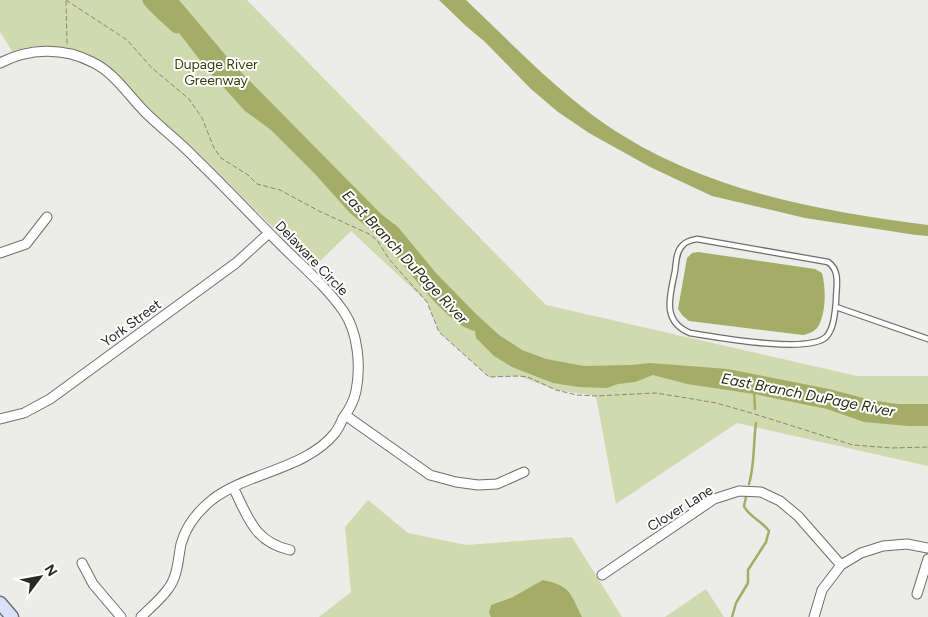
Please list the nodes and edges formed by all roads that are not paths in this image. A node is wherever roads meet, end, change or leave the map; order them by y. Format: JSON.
{"nodes":[{"id":1,"x":0,"y":63,"type":"edge"},
{"id":2,"x":47,"y":217,"type":"dead end"},
{"id":3,"x":269,"y":233,"type":"junction"},
{"id":4,"x":0,"y":253,"type":"edge"},
{"id":5,"x":836,"y":307,"type":"junction"},
{"id":6,"x":928,"y":339,"type":"edge"},
{"id":7,"x":345,"y":416,"type":"junction"},
{"id":8,"x":0,"y":420,"type":"edge"},
{"id":9,"x":524,"y":472,"type":"dead end"},
{"id":10,"x":234,"y":487,"type":"junction"},
{"id":11,"x":928,"y":548,"type":"edge"},
{"id":12,"x":290,"y":550,"type":"dead end"},
{"id":13,"x":928,"y":559,"type":"edge"},
{"id":14,"x":82,"y":563,"type":"dead end"},
{"id":15,"x":841,"y":565,"type":"junction"},
{"id":16,"x":602,"y":574,"type":"dead end"},
{"id":17,"x":917,"y":594,"type":"dead end"},
{"id":18,"x":0,"y":603,"type":"edge"},
{"id":19,"x":12,"y":617,"type":"edge"},
{"id":20,"x":121,"y":617,"type":"edge"},
{"id":21,"x":141,"y":617,"type":"edge"},
{"id":22,"x":814,"y":617,"type":"edge"}],
"edges":[{"from":1,"to":3,"type":"street","name":"Delaware Circle"},
{"from":2,"to":4,"type":"street"},
{"from":3,"to":7,"type":"street","name":"Delaware Circle"},
{"from":3,"to":8,"type":"street","name":"York Street"},
{"from":5,"to":5,"type":"lane"},
{"from":5,"to":6,"type":"lane"},
{"from":7,"to":9,"type":"street"},
{"from":7,"to":10,"type":"street","name":"Delaware Circle"},
{"from":10,"to":12,"type":"street"},
{"from":10,"to":21,"type":"street","name":"Delaware Circle"},
{"from":11,"to":15,"type":"street"},
{"from":13,"to":17,"type":"street"},
{"from":14,"to":20,"type":"street"},
{"from":15,"to":16,"type":"street","name":"Clover Lane"},
{"from":15,"to":22,"type":"street"},
{"from":18,"to":19,"type":"main road"}]}
